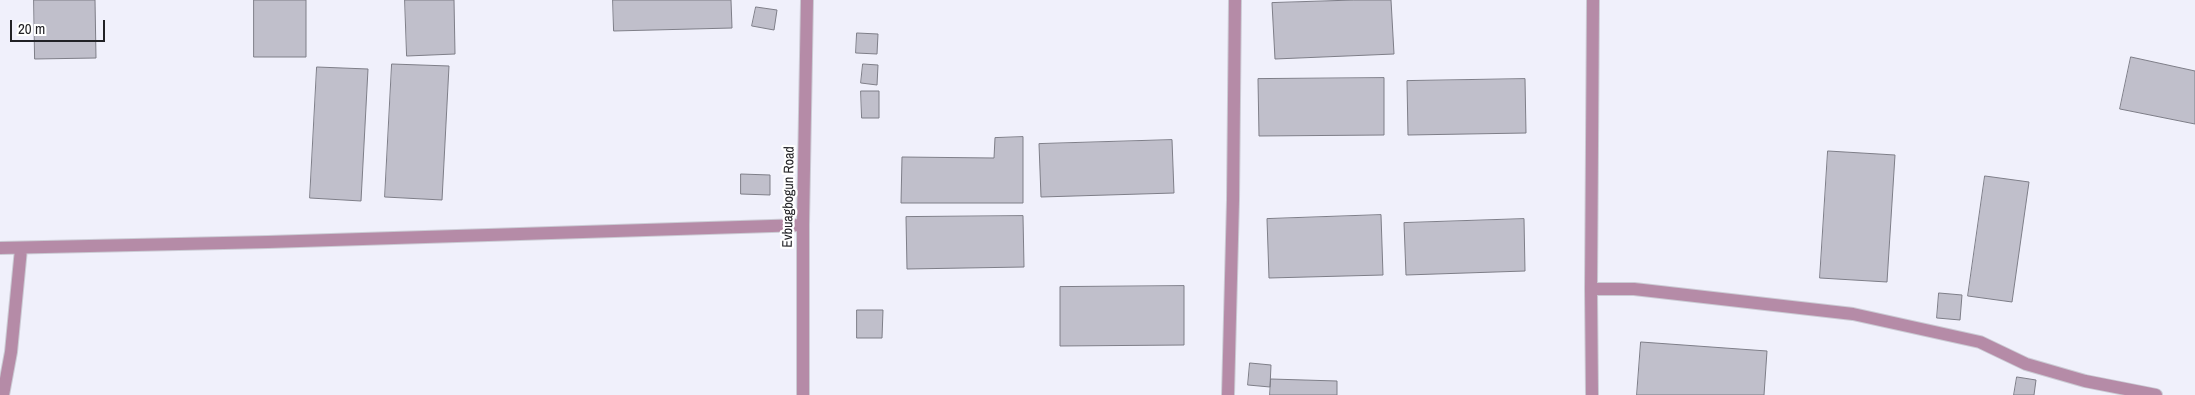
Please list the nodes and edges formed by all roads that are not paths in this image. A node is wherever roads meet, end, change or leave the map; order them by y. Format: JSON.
{"nodes":[{"id":1,"x":807,"y":0,"type":"edge"},
{"id":2,"x":1235,"y":0,"type":"edge"},
{"id":3,"x":1593,"y":0,"type":"edge"},
{"id":4,"x":803,"y":225,"type":"junction"},
{"id":5,"x":0,"y":248,"type":"edge"},
{"id":6,"x":21,"y":249,"type":"junction"},
{"id":7,"x":1591,"y":289,"type":"junction"},
{"id":8,"x":3,"y":395,"type":"edge"},
{"id":9,"x":803,"y":395,"type":"edge"},
{"id":10,"x":1228,"y":395,"type":"edge"},
{"id":11,"x":1592,"y":395,"type":"edge"},
{"id":12,"x":2156,"y":395,"type":"edge"}],
"edges":[{"from":1,"to":4,"type":"street","name":"Evbuagbogun Road"},
{"from":2,"to":10,"type":"street"},
{"from":3,"to":7,"type":"street"},
{"from":4,"to":6,"type":"street"},
{"from":4,"to":9,"type":"street","name":"Evbuagbogun Road"},
{"from":5,"to":6,"type":"street"},
{"from":6,"to":8,"type":"street"},
{"from":7,"to":11,"type":"street"},
{"from":7,"to":12,"type":"street"}]}
